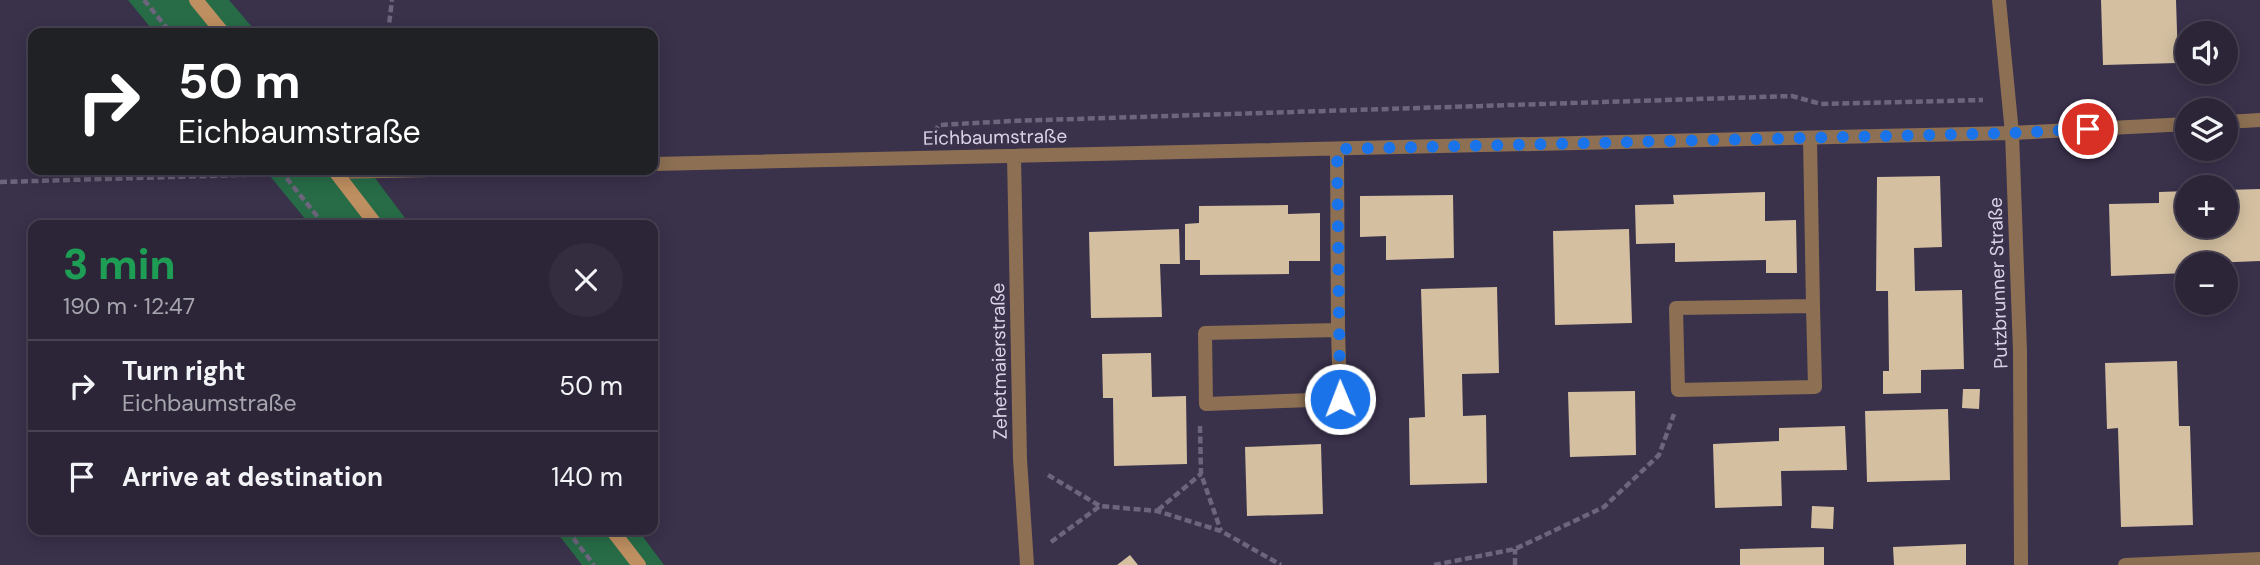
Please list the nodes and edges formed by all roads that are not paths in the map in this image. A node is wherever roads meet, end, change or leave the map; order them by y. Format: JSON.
{"nodes":[{"id":1,"x":196,"y":0,"type":"edge"},
{"id":2,"x":1999,"y":0,"type":"edge"},
{"id":3,"x":219,"y":28,"type":"edge"},
{"id":4,"x":2260,"y":120,"type":"edge"},
{"id":5,"x":2238,"y":121,"type":"edge"},
{"id":6,"x":2175,"y":125,"type":"edge"},
{"id":7,"x":2012,"y":133,"type":"junction"},
{"id":8,"x":1811,"y":138,"type":"junction"},
{"id":9,"x":1337,"y":149,"type":"junction"},
{"id":10,"x":1014,"y":156,"type":"junction"},
{"id":11,"x":658,"y":164,"type":"edge"},
{"id":12,"x":338,"y":175,"type":"edge"},
{"id":13,"x":372,"y":220,"type":"edge"},
{"id":14,"x":1813,"y":306,"type":"junction"},
{"id":15,"x":1338,"y":330,"type":"junction"},
{"id":16,"x":616,"y":535,"type":"edge"},
{"id":17,"x":2260,"y":559,"type":"edge"},
{"id":18,"x":1026,"y":563,"type":"edge"},
{"id":19,"x":639,"y":565,"type":"edge"},
{"id":20,"x":2021,"y":565,"type":"edge"},
{"id":21,"x":2125,"y":565,"type":"edge"}],
"edges":[{"from":1,"to":3,"type":"street"},
{"from":2,"to":7,"type":"street","name":"Putzbrunner Straße"},
{"from":4,"to":5,"type":"street"},
{"from":6,"to":7,"type":"street","name":"Eichbaumstraße"},
{"from":7,"to":8,"type":"street","name":"Eichbaumstraße"},
{"from":7,"to":20,"type":"street","name":"Putzbrunner Straße"},
{"from":8,"to":9,"type":"street","name":"Eichbaumstraße"},
{"from":8,"to":14,"type":"street"},
{"from":9,"to":10,"type":"street","name":"Eichbaumstraße"},
{"from":9,"to":15,"type":"street"},
{"from":10,"to":11,"type":"street","name":"Eichbaumstraße"},
{"from":10,"to":18,"type":"street","name":"Zehetmaierstraße"},
{"from":12,"to":13,"type":"street"},
{"from":14,"to":14,"type":"street"},
{"from":15,"to":15,"type":"street"},
{"from":16,"to":19,"type":"street"},
{"from":17,"to":21,"type":"street"}]}
